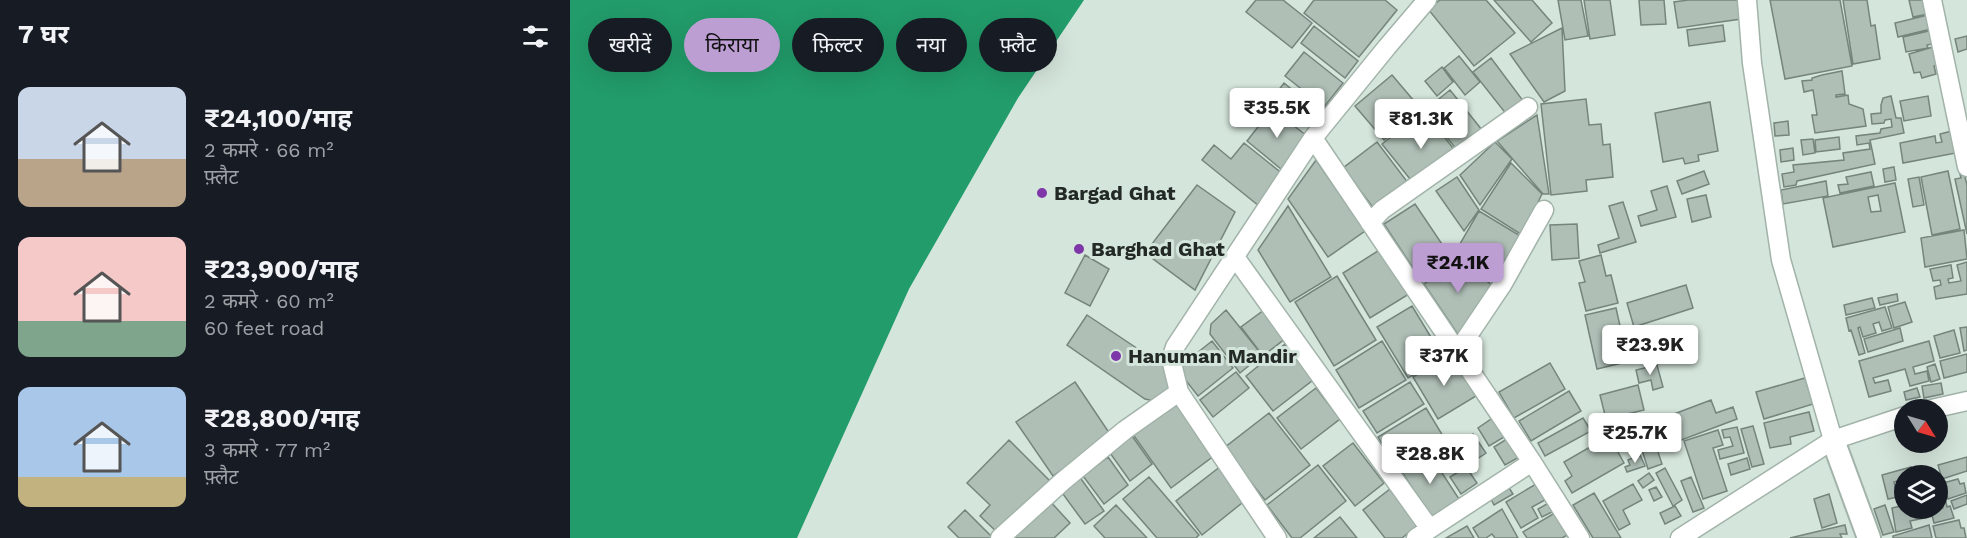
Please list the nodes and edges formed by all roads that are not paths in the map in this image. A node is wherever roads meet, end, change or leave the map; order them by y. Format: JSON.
{"nodes":[{"id":1,"x":1427,"y":0,"type":"edge"},
{"id":2,"x":1747,"y":0,"type":"edge"},
{"id":3,"x":1932,"y":0,"type":"edge"},
{"id":4,"x":1528,"y":107,"type":"dead end"},
{"id":5,"x":1312,"y":138,"type":"junction"},
{"id":6,"x":1967,"y":168,"type":"edge"},
{"id":7,"x":1544,"y":210,"type":"dead end"},
{"id":8,"x":1370,"y":223,"type":"junction"},
{"id":9,"x":1235,"y":257,"type":"junction"},
{"id":10,"x":1457,"y":352,"type":"junction"},
{"id":11,"x":1179,"y":392,"type":"junction"},
{"id":12,"x":1967,"y":401,"type":"edge"},
{"id":13,"x":1948,"y":405,"type":"edge"},
{"id":14,"x":1894,"y":420,"type":"edge"},
{"id":15,"x":1833,"y":440,"type":"junction"},
{"id":16,"x":1532,"y":462,"type":"junction"},
{"id":17,"x":1423,"y":533,"type":"edge"},
{"id":18,"x":1000,"y":538,"type":"edge"},
{"id":19,"x":1277,"y":538,"type":"edge"},
{"id":20,"x":1580,"y":538,"type":"edge"},
{"id":21,"x":1680,"y":538,"type":"edge"},
{"id":22,"x":1869,"y":538,"type":"edge"}],
"edges":[{"from":1,"to":5,"type":"street"},
{"from":2,"to":15,"type":"street"},
{"from":3,"to":6,"type":"street"},
{"from":4,"to":8,"type":"street"},
{"from":5,"to":8,"type":"street"},
{"from":5,"to":9,"type":"street"},
{"from":7,"to":10,"type":"street"},
{"from":8,"to":10,"type":"street"},
{"from":9,"to":11,"type":"street"},
{"from":9,"to":17,"type":"street"},
{"from":10,"to":16,"type":"street"},
{"from":11,"to":18,"type":"street"},
{"from":11,"to":19,"type":"street"},
{"from":12,"to":13,"type":"street"},
{"from":14,"to":15,"type":"street"},
{"from":15,"to":21,"type":"street"},
{"from":15,"to":22,"type":"street"},
{"from":16,"to":17,"type":"street"},
{"from":16,"to":20,"type":"street"}]}
